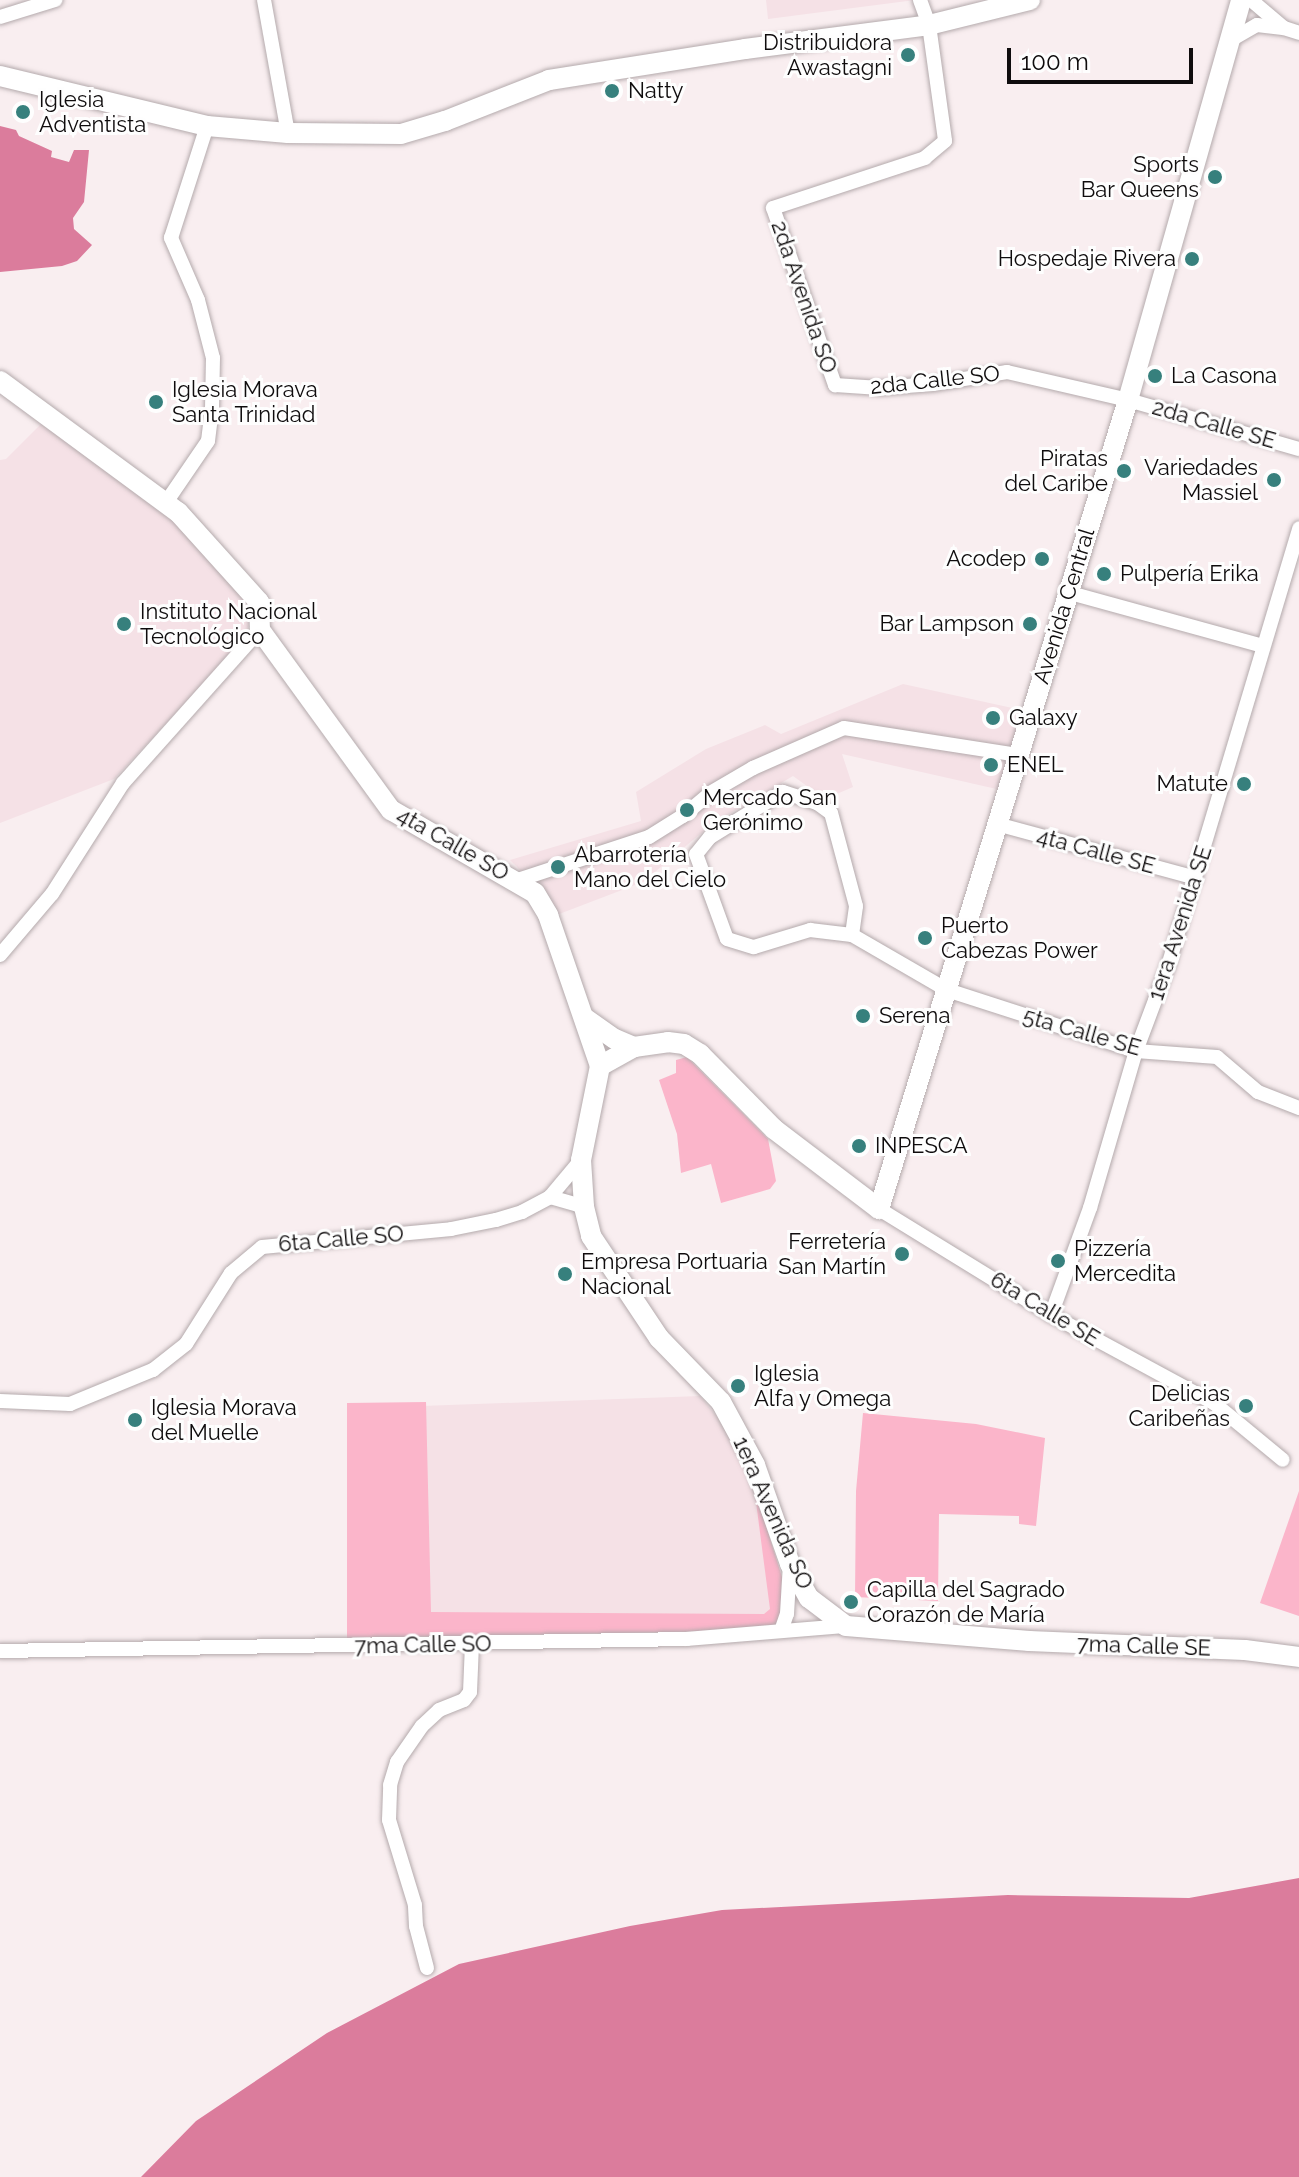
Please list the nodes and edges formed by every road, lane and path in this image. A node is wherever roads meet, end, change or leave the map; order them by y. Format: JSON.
{"nodes":[{"id":1,"x":55,"y":0,"type":"edge"},
{"id":2,"x":264,"y":0,"type":"edge"},
{"id":3,"x":920,"y":0,"type":"edge"},
{"id":4,"x":1030,"y":0,"type":"edge"},
{"id":5,"x":1241,"y":0,"type":"edge"},
{"id":6,"x":1251,"y":0,"type":"edge"},
{"id":7,"x":0,"y":17,"type":"edge"},
{"id":8,"x":929,"y":25,"type":"junction"},
{"id":9,"x":1284,"y":28,"type":"junction"},
{"id":10,"x":1299,"y":33,"type":"edge"},
{"id":11,"x":1229,"y":41,"type":"junction"},
{"id":12,"x":0,"y":76,"type":"edge"},
{"id":13,"x":207,"y":126,"type":"junction"},
{"id":14,"x":288,"y":133,"type":"junction"},
{"id":15,"x":0,"y":381,"type":"edge"},
{"id":16,"x":835,"y":385,"type":"joint"},
{"id":17,"x":1128,"y":400,"type":"junction"},
{"id":18,"x":1299,"y":449,"type":"edge"},
{"id":19,"x":167,"y":501,"type":"junction"},
{"id":20,"x":1299,"y":528,"type":"edge"},
{"id":21,"x":1067,"y":592,"type":"junction"},
{"id":22,"x":260,"y":630,"type":"junction"},
{"id":23,"x":1263,"y":646,"type":"junction"},
{"id":24,"x":1019,"y":755,"type":"junction"},
{"id":25,"x":997,"y":824,"type":"junction"},
{"id":26,"x":1196,"y":878,"type":"junction"},
{"id":27,"x":518,"y":880,"type":"junction"},
{"id":28,"x":852,"y":935,"type":"junction"},
{"id":29,"x":0,"y":955,"type":"edge"},
{"id":30,"x":947,"y":990,"type":"junction"},
{"id":31,"x":586,"y":1019,"type":"junction"},
{"id":32,"x":634,"y":1047,"type":"junction"},
{"id":33,"x":1136,"y":1051,"type":"junction"},
{"id":34,"x":600,"y":1066,"type":"junction"},
{"id":35,"x":1299,"y":1108,"type":"edge"},
{"id":36,"x":581,"y":1160,"type":"junction"},
{"id":37,"x":550,"y":1197,"type":"junction"},
{"id":38,"x":584,"y":1207,"type":"junction"},
{"id":39,"x":879,"y":1209,"type":"junction"},
{"id":40,"x":1051,"y":1315,"type":"junction"},
{"id":41,"x":0,"y":1401,"type":"edge"},
{"id":42,"x":1283,"y":1460,"type":"dead end"},
{"id":43,"x":790,"y":1564,"type":"junction"},
{"id":44,"x":846,"y":1626,"type":"junction"},
{"id":45,"x":781,"y":1631,"type":"junction"},
{"id":46,"x":472,"y":1645,"type":"junction"},
{"id":47,"x":0,"y":1651,"type":"edge"},
{"id":48,"x":1299,"y":1657,"type":"edge"},
{"id":49,"x":427,"y":1968,"type":"dead end"}],
"edges":[{"from":1,"to":7,"type":"street"},
{"from":2,"to":14,"type":"street"},
{"from":3,"to":8,"type":"street"},
{"from":4,"to":8,"type":"street"},
{"from":5,"to":11,"type":"street","name":"Avenida Central"},
{"from":6,"to":9,"type":"street"},
{"from":8,"to":14,"type":"street"},
{"from":8,"to":16,"type":"street","name":"2da Avenida SO"},
{"from":9,"to":10,"type":"street"},
{"from":9,"to":11,"type":"street"},
{"from":11,"to":17,"type":"street","name":"Avenida Central"},
{"from":12,"to":13,"type":"street"},
{"from":13,"to":14,"type":"street"},
{"from":13,"to":19,"type":"street"},
{"from":15,"to":19,"type":"street","name":"4ta Calle SO"},
{"from":16,"to":17,"type":"street","name":"2da Calle SO"},
{"from":17,"to":18,"type":"street","name":"2da Calle SE"},
{"from":17,"to":21,"type":"street","name":"Avenida Central"},
{"from":19,"to":22,"type":"street","name":"4ta Calle SO"},
{"from":20,"to":23,"type":"street","name":"1era Avenida SE"},
{"from":21,"to":23,"type":"street"},
{"from":21,"to":24,"type":"street","name":"Avenida Central"},
{"from":22,"to":27,"type":"street","name":"4ta Calle SO"},
{"from":22,"to":29,"type":"street"},
{"from":23,"to":26,"type":"street","name":"1era Avenida SE"},
{"from":24,"to":25,"type":"street","name":"Avenida Central"},
{"from":24,"to":27,"type":"street","name":"4ta Calle SO"},
{"from":25,"to":26,"type":"street","name":"4ta Calle SE"},
{"from":25,"to":30,"type":"street","name":"Avenida Central"},
{"from":26,"to":33,"type":"street","name":"1era Avenida SE"},
{"from":27,"to":31,"type":"street","name":"1era Avenida SO"},
{"from":28,"to":28,"type":"street"},
{"from":28,"to":30,"type":"street","name":"5ta Calle SE"},
{"from":30,"to":33,"type":"street","name":"5ta Calle SE"},
{"from":30,"to":39,"type":"street","name":"Avenida Central"},
{"from":31,"to":32,"type":"street"},
{"from":31,"to":34,"type":"street","name":"1era Avenida SO"},
{"from":32,"to":34,"type":"street"},
{"from":32,"to":39,"type":"street"},
{"from":33,"to":35,"type":"street","name":"5ta Calle SE"},
{"from":33,"to":40,"type":"street","name":"1era Avenida SE"},
{"from":34,"to":36,"type":"street","name":"1era Avenida SO"},
{"from":36,"to":37,"type":"street","name":"6ta Calle SO"},
{"from":36,"to":38,"type":"street","name":"1era Avenida SO"},
{"from":37,"to":38,"type":"street"},
{"from":37,"to":41,"type":"street","name":"6ta Calle SO"},
{"from":38,"to":43,"type":"street","name":"1era Avenida SO"},
{"from":39,"to":40,"type":"street","name":"6ta Calle SE"},
{"from":40,"to":42,"type":"street","name":"6ta Calle SE"},
{"from":43,"to":44,"type":"street","name":"1era Avenida SO"},
{"from":43,"to":45,"type":"street"},
{"from":44,"to":45,"type":"street","name":"7ma Calle SO"},
{"from":44,"to":48,"type":"street","name":"7ma Calle SE"},
{"from":45,"to":46,"type":"street","name":"7ma Calle SO"},
{"from":46,"to":47,"type":"street","name":"7ma Calle SO"},
{"from":46,"to":49,"type":"street"}]}
